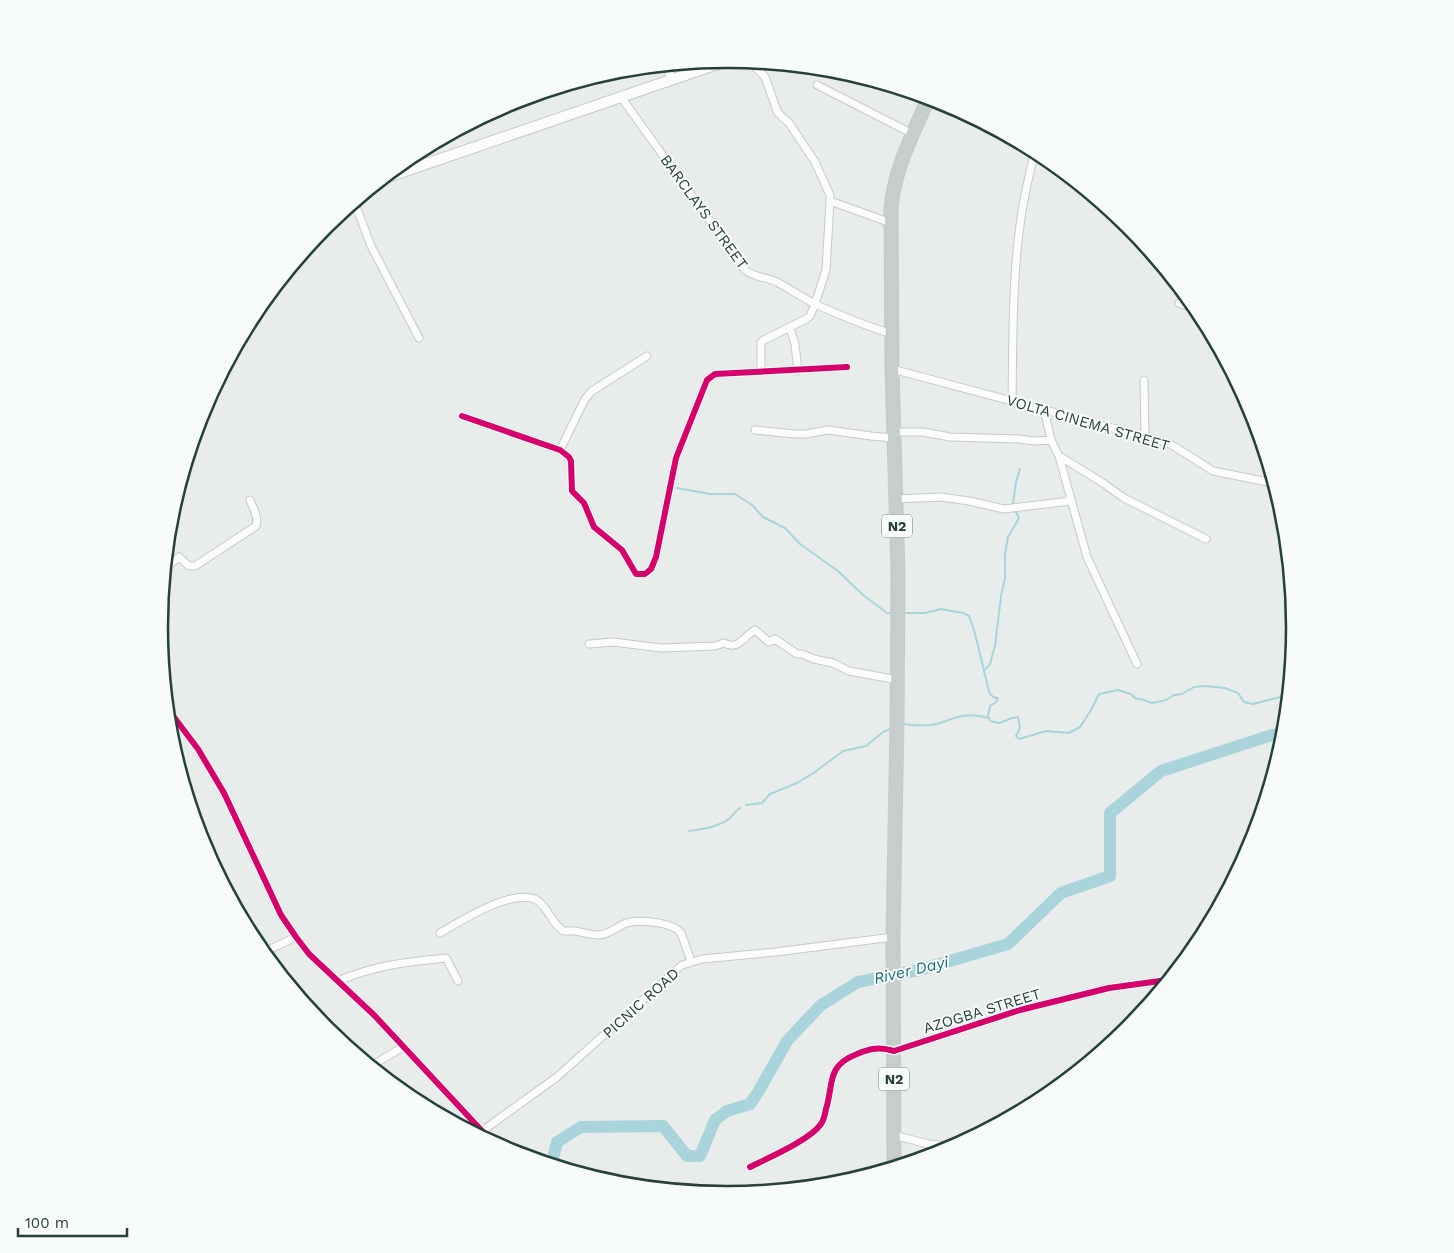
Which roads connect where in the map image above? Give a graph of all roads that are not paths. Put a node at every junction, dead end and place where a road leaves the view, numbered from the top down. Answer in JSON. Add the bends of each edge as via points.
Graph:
{"nodes":[{"id":1,"x":705,"y":69,"type":"edge"},
{"id":2,"x":757,"y":69,"type":"edge"},
{"id":3,"x":668,"y":71,"type":"edge"},
{"id":4,"x":673,"y":80,"type":"junction"},
{"id":5,"x":818,"y":85,"type":"dead end"},
{"id":6,"x":621,"y":97,"type":"junction"},
{"id":7,"x":926,"y":104,"type":"edge"},
{"id":8,"x":913,"y":134,"type":"junction"},
{"id":9,"x":1033,"y":159,"type":"edge"},
{"id":10,"x":419,"y":160,"type":"edge"},
{"id":11,"x":421,"y":165,"type":"junction"},
{"id":12,"x":403,"y":172,"type":"edge"},
{"id":13,"x":830,"y":201,"type":"junction"},
{"id":14,"x":356,"y":207,"type":"edge"},
{"id":15,"x":891,"y":223,"type":"junction"},
{"id":16,"x":1179,"y":302,"type":"dead end"},
{"id":17,"x":816,"y":304,"type":"junction"},
{"id":18,"x":1183,"y":304,"type":"edge"},
{"id":19,"x":790,"y":328,"type":"junction"},
{"id":20,"x":892,"y":334,"type":"junction"},
{"id":21,"x":419,"y":338,"type":"dead end"},
{"id":22,"x":647,"y":356,"type":"dead end"},
{"id":23,"x":847,"y":367,"type":"dead end"},
{"id":24,"x":892,"y":369,"type":"junction"},
{"id":25,"x":798,"y":371,"type":"junction"},
{"id":26,"x":761,"y":372,"type":"junction"},
{"id":27,"x":1144,"y":380,"type":"dead end"},
{"id":28,"x":1012,"y":401,"type":"junction"},
{"id":29,"x":1044,"y":410,"type":"junction"},
{"id":30,"x":462,"y":416,"type":"dead end"},
{"id":31,"x":755,"y":430,"type":"dead end"},
{"id":32,"x":894,"y":435,"type":"junction"},
{"id":33,"x":1145,"y":437,"type":"junction"},
{"id":34,"x":1051,"y":440,"type":"junction"},
{"id":35,"x":560,"y":450,"type":"junction"},
{"id":36,"x":1059,"y":456,"type":"junction"},
{"id":37,"x":1267,"y":482,"type":"edge"},
{"id":38,"x":896,"y":499,"type":"junction"},
{"id":39,"x":250,"y":500,"type":"dead end"},
{"id":40,"x":1071,"y":501,"type":"junction"},
{"id":41,"x":1206,"y":539,"type":"dead end"},
{"id":42,"x":172,"y":562,"type":"edge"},
{"id":43,"x":589,"y":644,"type":"dead end"},
{"id":44,"x":1136,"y":664,"type":"dead end"},
{"id":45,"x":898,"y":680,"type":"junction"},
{"id":46,"x":176,"y":721,"type":"edge"},
{"id":47,"x":440,"y":933,"type":"dead end"},
{"id":48,"x":893,"y":936,"type":"junction"},
{"id":49,"x":296,"y":937,"type":"junction"},
{"id":50,"x":271,"y":949,"type":"edge"},
{"id":51,"x":691,"y":961,"type":"junction"},
{"id":52,"x":338,"y":981,"type":"junction"},
{"id":53,"x":458,"y":981,"type":"dead end"},
{"id":54,"x":1158,"y":981,"type":"edge"},
{"id":55,"x":403,"y":1047,"type":"junction"},
{"id":56,"x":894,"y":1051,"type":"junction"},
{"id":57,"x":377,"y":1062,"type":"edge"},
{"id":58,"x":473,"y":1124,"type":"edge"},
{"id":59,"x":483,"y":1130,"type":"edge"},
{"id":60,"x":894,"y":1135,"type":"junction"},
{"id":61,"x":937,"y":1145,"type":"edge"},
{"id":62,"x":894,"y":1160,"type":"edge"},
{"id":63,"x":750,"y":1167,"type":"dead end"}],
"edges":[{"from":1,"to":4,"type":"main road"},
{"from":2,"to":13,"type":"street","via":[[765,77],[777,111],[816,162]]},
{"from":3,"to":4,"type":"street"},
{"from":4,"to":6,"type":"main road"},
{"from":5,"to":8,"type":"street"},
{"from":6,"to":11,"type":"main road"},
{"from":6,"to":17,"type":"street","name":"BARCLAYS STREET","via":[[745,270],[776,282]]},
{"from":7,"to":8,"type":"highway","number":"N2"},
{"from":8,"to":15,"type":"highway","number":"N2","via":[[894,181]]},
{"from":9,"to":28,"type":"street","via":[[1020,230],[1013,314]]},
{"from":10,"to":11,"type":"street"},
{"from":11,"to":12,"type":"main road"},
{"from":13,"to":15,"type":"street"},
{"from":13,"to":17,"type":"street","via":[[826,270]]},
{"from":14,"to":21,"type":"street","via":[[371,246]]},
{"from":15,"to":20,"type":"highway","number":"N2"},
{"from":16,"to":18,"type":"street"},
{"from":17,"to":19,"type":"street","via":[[810,316]]},
{"from":17,"to":20,"type":"street","name":"BARCLAYS STREET"},
{"from":19,"to":25,"type":"street"},
{"from":19,"to":26,"type":"street","via":[[762,340]]},
{"from":20,"to":24,"type":"highway","number":"N2"},
{"from":22,"to":35,"type":"street","via":[[592,391]]},
{"from":23,"to":25,"type":"street"},
{"from":24,"to":28,"type":"street","name":"VOLTA CINEMA STREET"},
{"from":24,"to":32,"type":"highway","number":"N2"},
{"from":25,"to":26,"type":"street"},
{"from":26,"to":35,"type":"street","via":[[715,374],[707,380],[679,450],[656,557],[645,574],[636,574],[622,550],[594,527],[584,503],[572,491],[572,461]]},
{"from":27,"to":33,"type":"street"},
{"from":28,"to":29,"type":"street","name":"VOLTA CINEMA STREET"},
{"from":29,"to":33,"type":"street","name":"VOLTA CINEMA STREET"},
{"from":29,"to":34,"type":"street"},
{"from":30,"to":35,"type":"street"},
{"from":31,"to":32,"type":"street","via":[[800,434],[828,430],[871,436]]},
{"from":32,"to":34,"type":"street","via":[[923,432],[950,437]]},
{"from":32,"to":38,"type":"highway","number":"N2"},
{"from":33,"to":37,"type":"street","name":"VOLTA CINEMA STREET","via":[[1172,445],[1214,471]]},
{"from":34,"to":36,"type":"street"},
{"from":36,"to":40,"type":"street"},
{"from":36,"to":41,"type":"street","via":[[1129,501]]},
{"from":38,"to":40,"type":"street","via":[[941,497],[1011,509]]},
{"from":38,"to":45,"type":"highway","number":"N2"},
{"from":39,"to":42,"type":"street","via":[[256,526],[195,566],[189,566],[179,557]]},
{"from":40,"to":44,"type":"street","via":[[1087,557]]},
{"from":43,"to":45,"type":"street","via":[[613,642],[655,648],[724,643],[733,646],[755,630],[769,642],[775,639],[797,654],[849,670]]},
{"from":45,"to":48,"type":"highway","number":"N2"},
{"from":46,"to":49,"type":"street","via":[[224,793],[281,915]]},
{"from":47,"to":51,"type":"street","via":[[505,901],[532,898],[546,908],[563,931],[598,935],[638,922],[672,926],[681,933]]},
{"from":48,"to":51,"type":"street","name":"PICNIC ROAD"},
{"from":48,"to":56,"type":"highway","number":"N2"},
{"from":49,"to":50,"type":"street"},
{"from":49,"to":52,"type":"street"},
{"from":51,"to":59,"type":"street","name":"PICNIC ROAD","via":[[682,965],[557,1077]]},
{"from":52,"to":53,"type":"street","via":[[398,963],[446,958]]},
{"from":52,"to":55,"type":"street"},
{"from":54,"to":56,"type":"street","name":"AZOGBA STREET","via":[[1109,988],[1020,1010]]},
{"from":55,"to":57,"type":"street"},
{"from":55,"to":58,"type":"street"},
{"from":56,"to":60,"type":"highway","number":"N2"},
{"from":56,"to":63,"type":"street","via":[[870,1049],[848,1057],[834,1071],[822,1123],[806,1137]]},
{"from":60,"to":61,"type":"street"},
{"from":60,"to":62,"type":"highway","number":"N2"}]}
